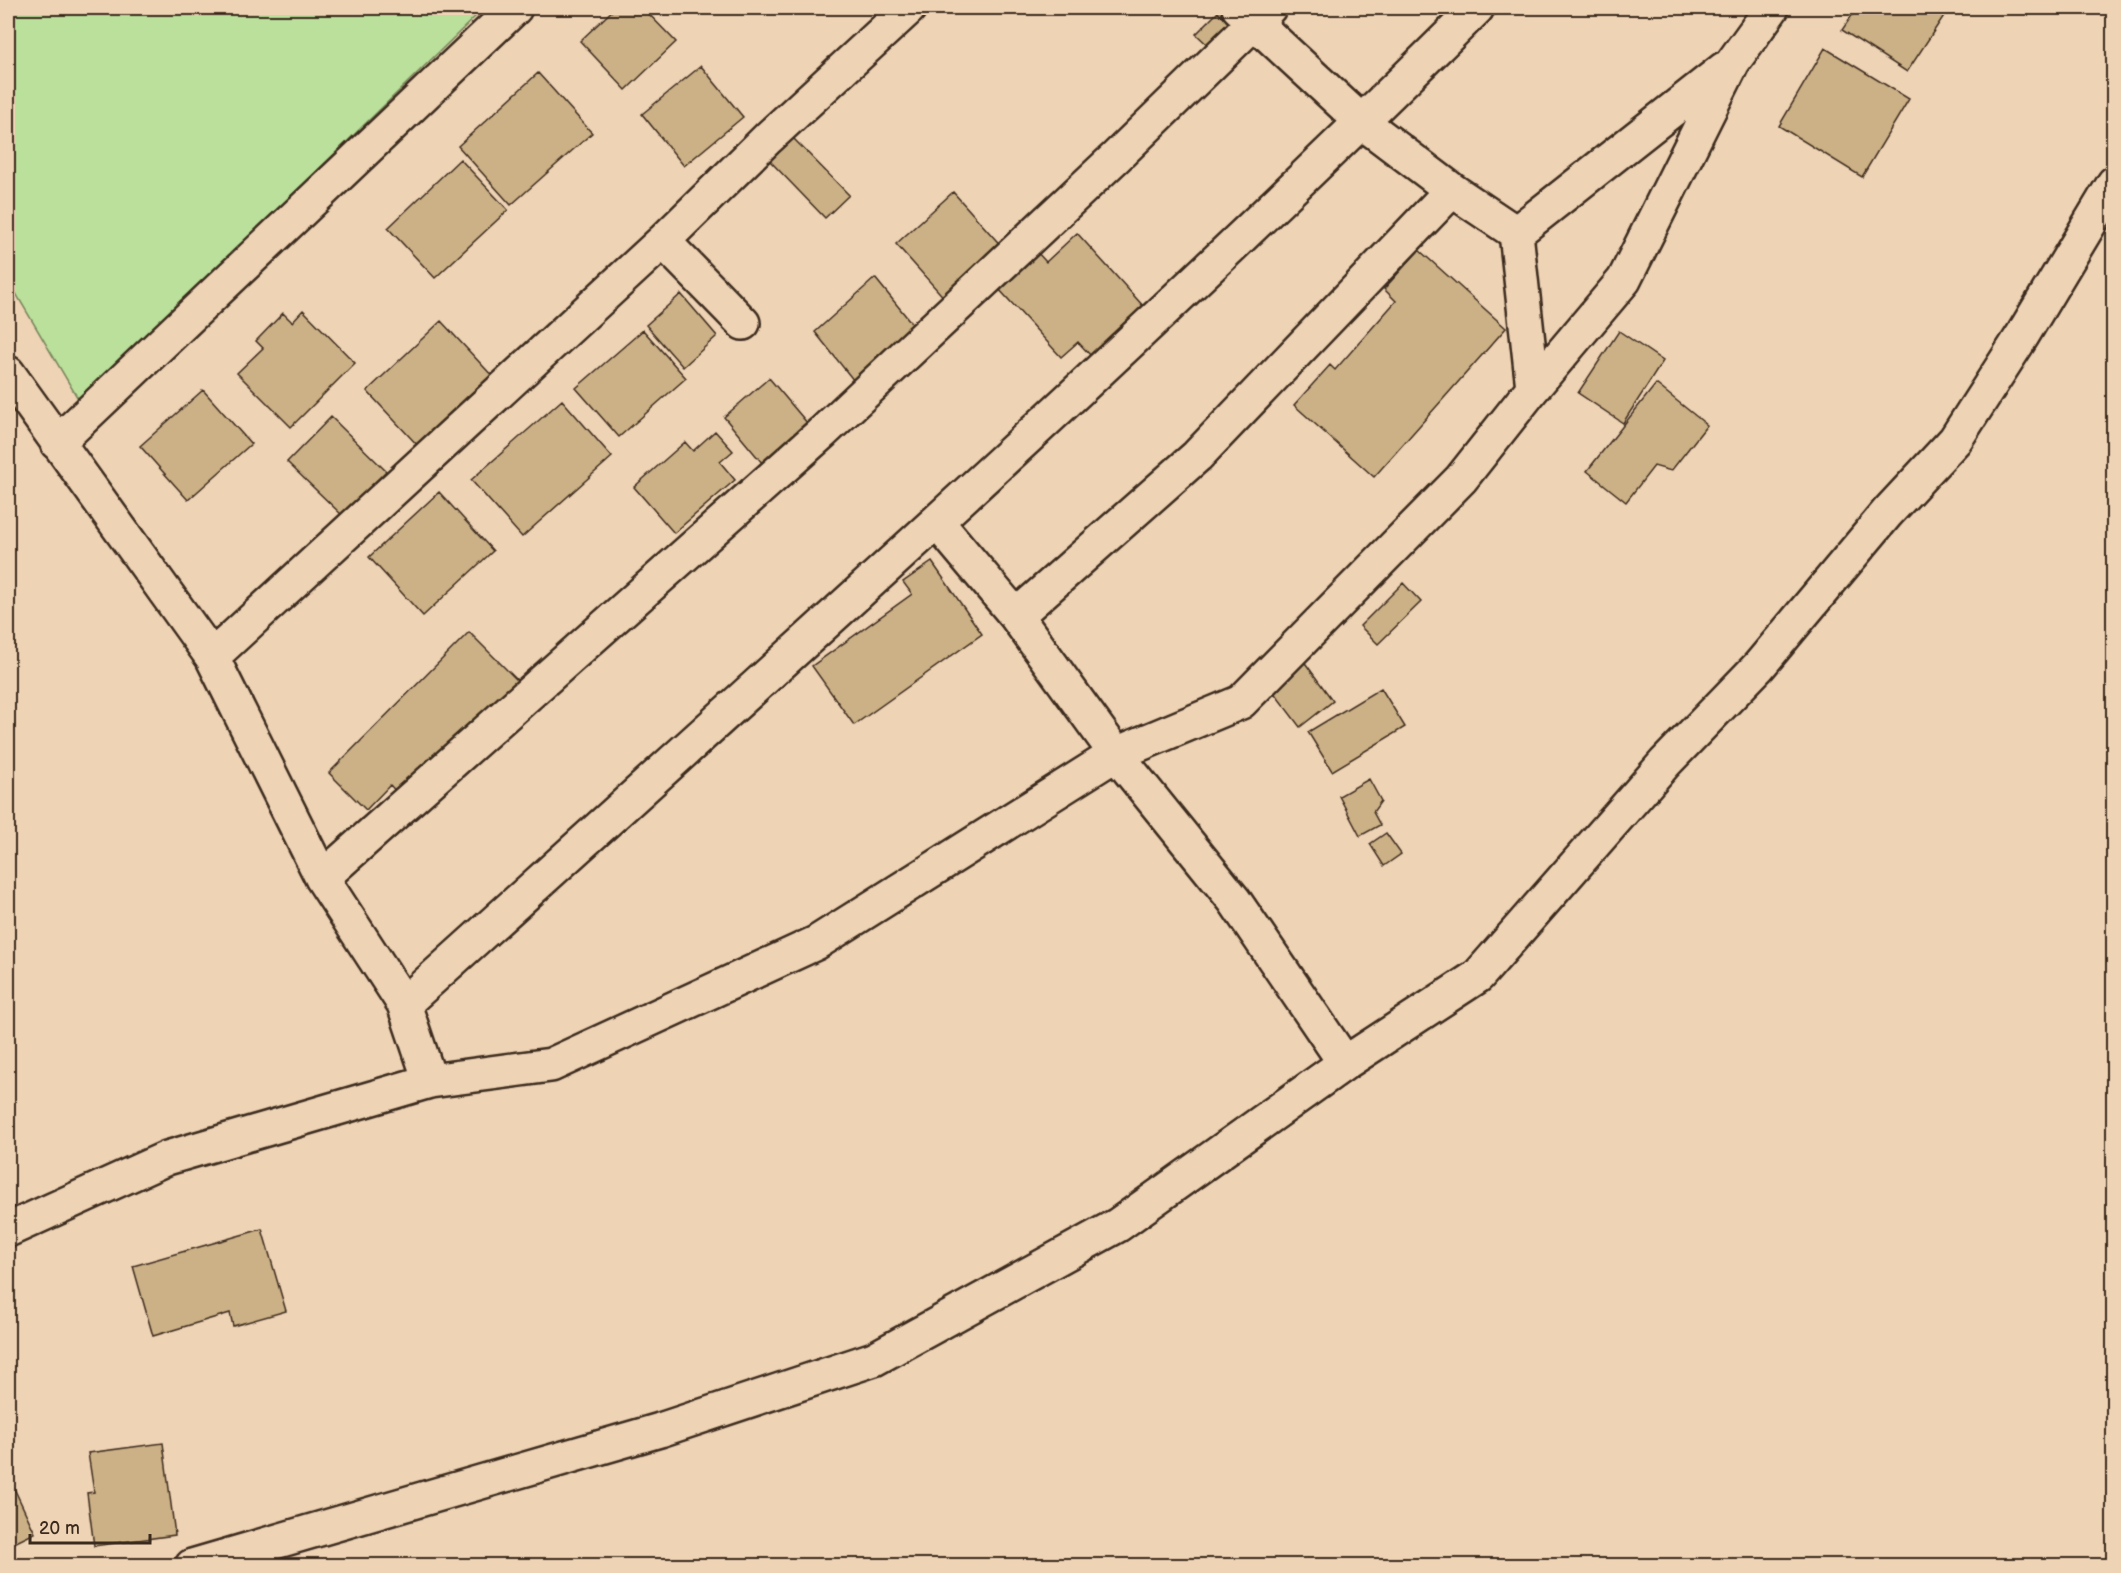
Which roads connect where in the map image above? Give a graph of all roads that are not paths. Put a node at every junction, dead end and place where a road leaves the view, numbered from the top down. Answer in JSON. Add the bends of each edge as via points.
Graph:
{"nodes":[{"id":1,"x":516,"y":8,"type":"edge"},
{"id":2,"x":909,"y":8,"type":"edge"},
{"id":3,"x":1477,"y":8,"type":"edge"},
{"id":4,"x":1772,"y":8,"type":"edge"},
{"id":5,"x":1254,"y":12,"type":"edge"},
{"id":6,"x":1733,"y":62,"type":"junction"},
{"id":7,"x":1362,"y":122,"type":"junction"},
{"id":8,"x":2114,"y":183,"type":"edge"},
{"id":9,"x":1452,"y":190,"type":"junction"},
{"id":10,"x":1516,"y":233,"type":"junction"},
{"id":11,"x":663,"y":241,"type":"junction"},
{"id":12,"x":743,"y":323,"type":"dead end"},
{"id":13,"x":8,"y":372,"type":"edge"},
{"id":14,"x":1533,"y":388,"type":"junction"},
{"id":15,"x":57,"y":443,"type":"junction"},
{"id":16,"x":937,"y":522,"type":"junction"},
{"id":17,"x":1016,"y":616,"type":"junction"},
{"id":18,"x":212,"y":657,"type":"junction"},
{"id":19,"x":1116,"y":753,"type":"junction"},
{"id":20,"x":322,"y":878,"type":"junction"},
{"id":21,"x":404,"y":1004,"type":"junction"},
{"id":22,"x":1345,"y":1063,"type":"junction"},
{"id":23,"x":429,"y":1081,"type":"junction"},
{"id":24,"x":8,"y":1230,"type":"edge"},
{"id":25,"x":192,"y":1566,"type":"edge"}],
"edges":[{"from":1,"to":15,"type":"street"},
{"from":2,"to":11,"type":"street"},
{"from":3,"to":7,"type":"street"},
{"from":4,"to":6,"type":"street"},
{"from":5,"to":7,"type":"street"},
{"from":5,"to":20,"type":"street","via":[[1116,157],[823,432]]},
{"from":6,"to":10,"type":"street"},
{"from":6,"to":14,"type":"street","via":[[1624,280]]},
{"from":7,"to":9,"type":"street"},
{"from":7,"to":16,"type":"street"},
{"from":8,"to":22,"type":"street","via":[[1955,440],[1887,513],[1760,666],[1665,763],[1478,976]]},
{"from":9,"to":10,"type":"street"},
{"from":9,"to":17,"type":"street","via":[[1197,456]]},
{"from":10,"to":14,"type":"street"},
{"from":11,"to":12,"type":"street"},
{"from":11,"to":18,"type":"street"},
{"from":13,"to":15,"type":"street"},
{"from":14,"to":19,"type":"street","via":[[1461,479],[1241,702]]},
{"from":15,"to":18,"type":"street"},
{"from":16,"to":17,"type":"street"},
{"from":16,"to":21,"type":"street"},
{"from":17,"to":19,"type":"street"},
{"from":18,"to":20,"type":"street"},
{"from":19,"to":22,"type":"street","via":[[1234,900]]},
{"from":19,"to":23,"type":"street","via":[[816,944],[550,1065]]},
{"from":20,"to":21,"type":"street"},
{"from":21,"to":23,"type":"street"},
{"from":22,"to":25,"type":"street","via":[[1118,1225],[874,1359],[660,1430]]},
{"from":23,"to":24,"type":"street","via":[[167,1158]]}]}
